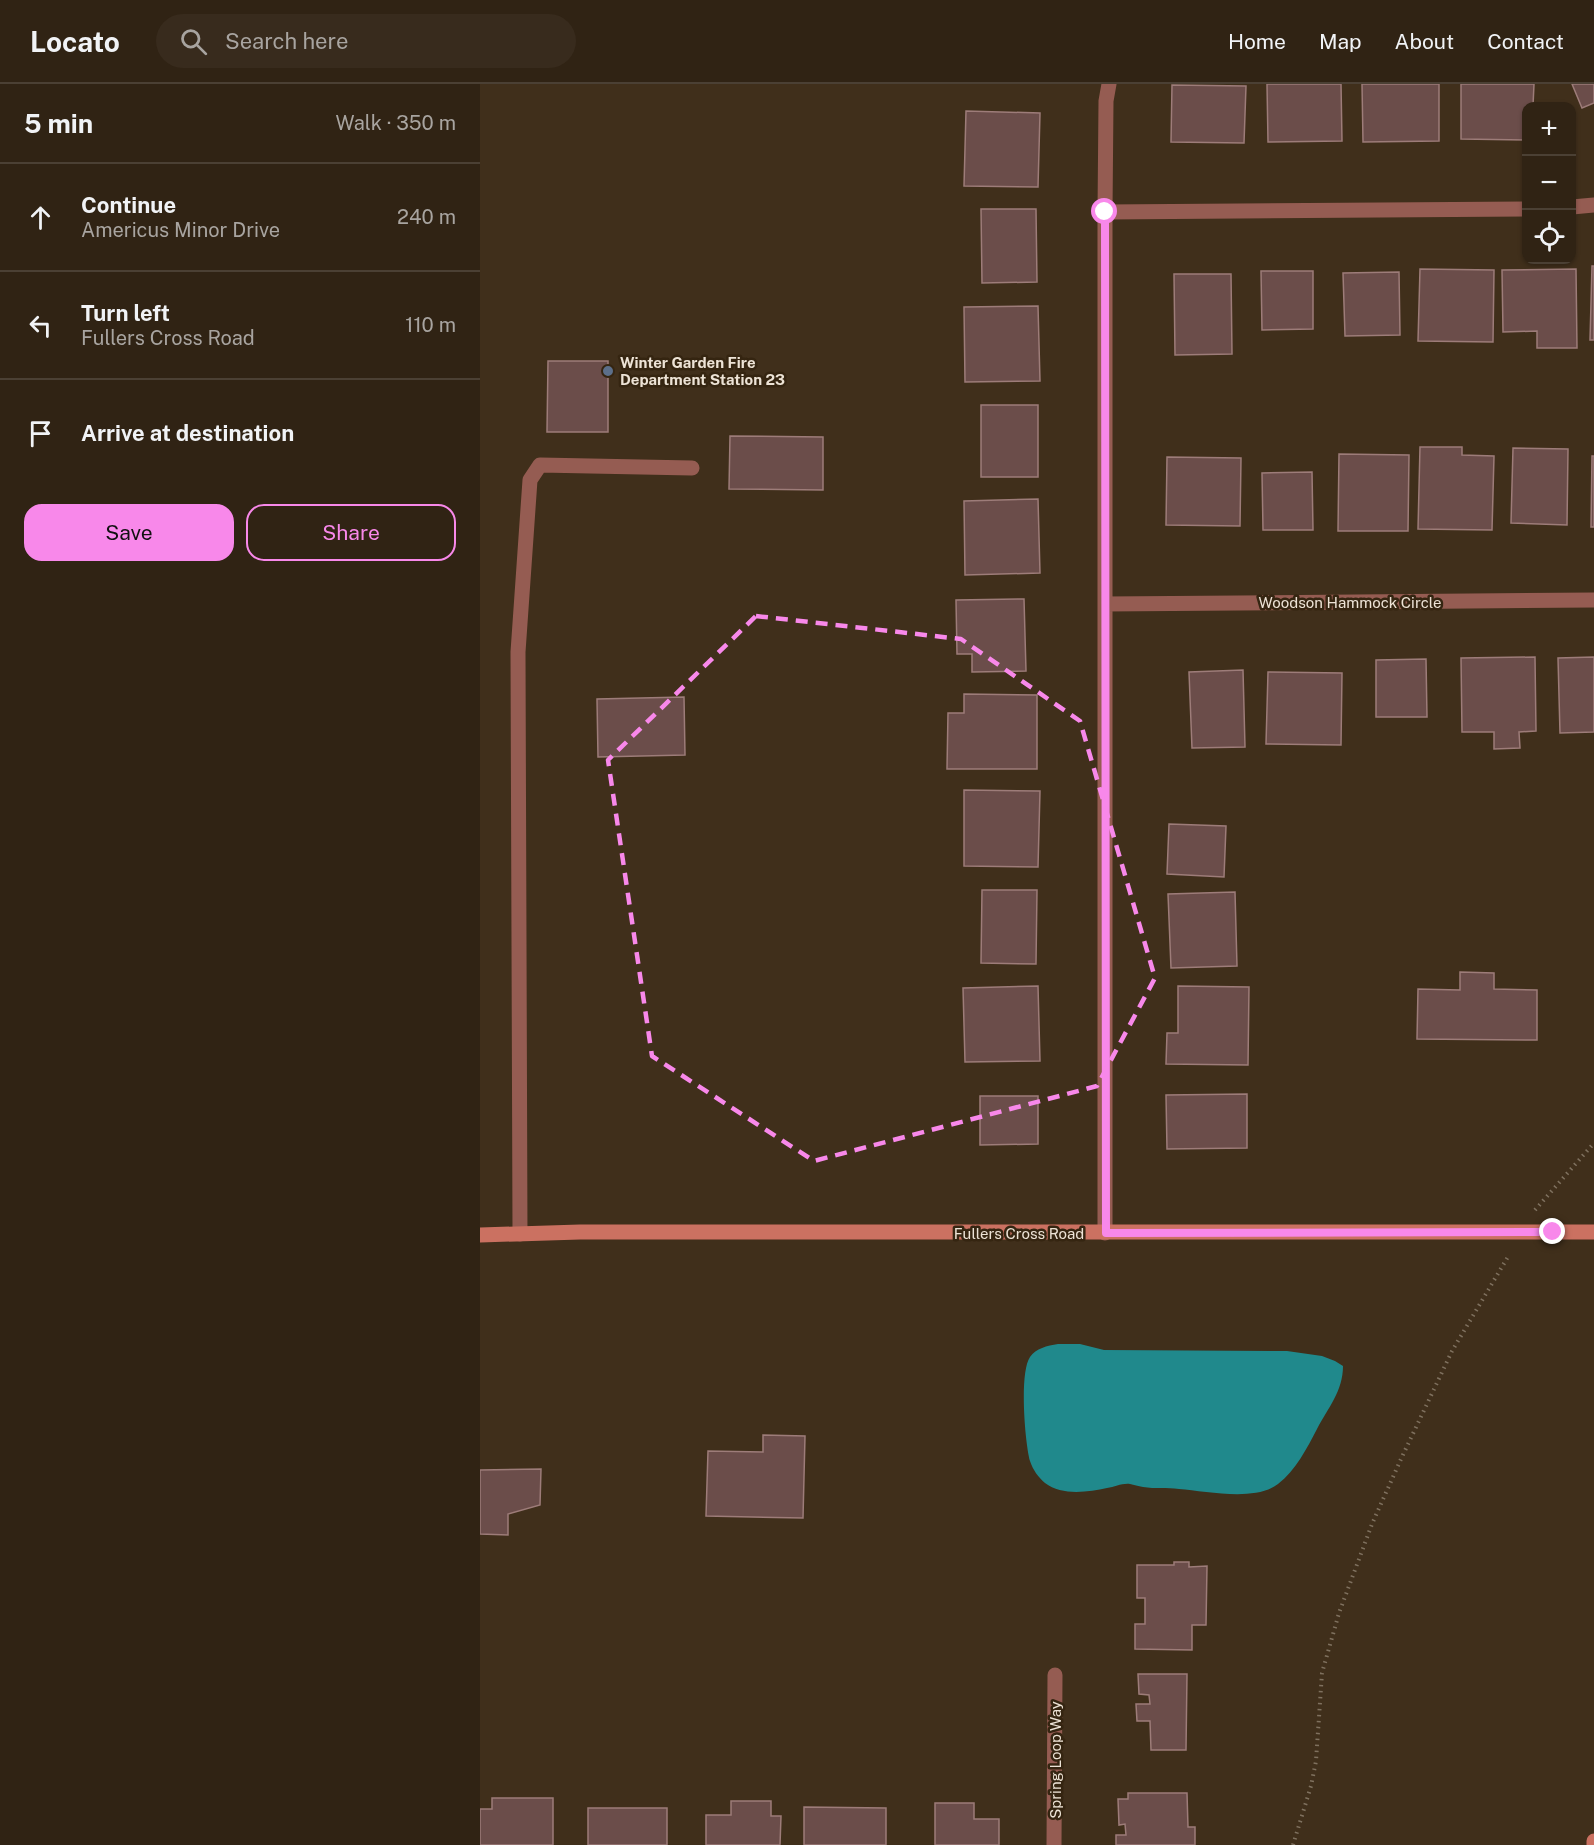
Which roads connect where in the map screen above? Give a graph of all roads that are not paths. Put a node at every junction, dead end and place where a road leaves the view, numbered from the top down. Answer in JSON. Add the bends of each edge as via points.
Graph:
{"nodes":[{"id":1,"x":1109,"y":84,"type":"edge"},
{"id":2,"x":1594,"y":205,"type":"edge"},
{"id":3,"x":1576,"y":207,"type":"edge"},
{"id":4,"x":1522,"y":209,"type":"edge"},
{"id":5,"x":1105,"y":212,"type":"junction"},
{"id":6,"x":692,"y":468,"type":"dead end"},
{"id":7,"x":1594,"y":600,"type":"edge"},
{"id":8,"x":1106,"y":604,"type":"junction"},
{"id":9,"x":1594,"y":1232,"type":"edge"},
{"id":10,"x":1106,"y":1233,"type":"junction"},
{"id":11,"x":480,"y":1234,"type":"edge"},
{"id":12,"x":520,"y":1234,"type":"junction"},
{"id":13,"x":1055,"y":1675,"type":"dead end"},
{"id":14,"x":1054,"y":1845,"type":"edge"}],
"edges":[{"from":1,"to":5,"type":"street"},
{"from":2,"to":3,"type":"street"},
{"from":4,"to":5,"type":"street"},
{"from":5,"to":8,"type":"street"},
{"from":6,"to":12,"type":"street","via":[[540,465],[530,480],[518,652]]},
{"from":7,"to":8,"type":"street","name":"Woodson Hammock Circle"},
{"from":8,"to":10,"type":"street"},
{"from":9,"to":10,"type":"street","name":"Fullers Cross Road"},
{"from":10,"to":12,"type":"street","name":"Fullers Cross Road"},
{"from":11,"to":12,"type":"street","name":"Fullers Cross Road"},
{"from":13,"to":14,"type":"street","name":"Spring Loop Way"}]}
